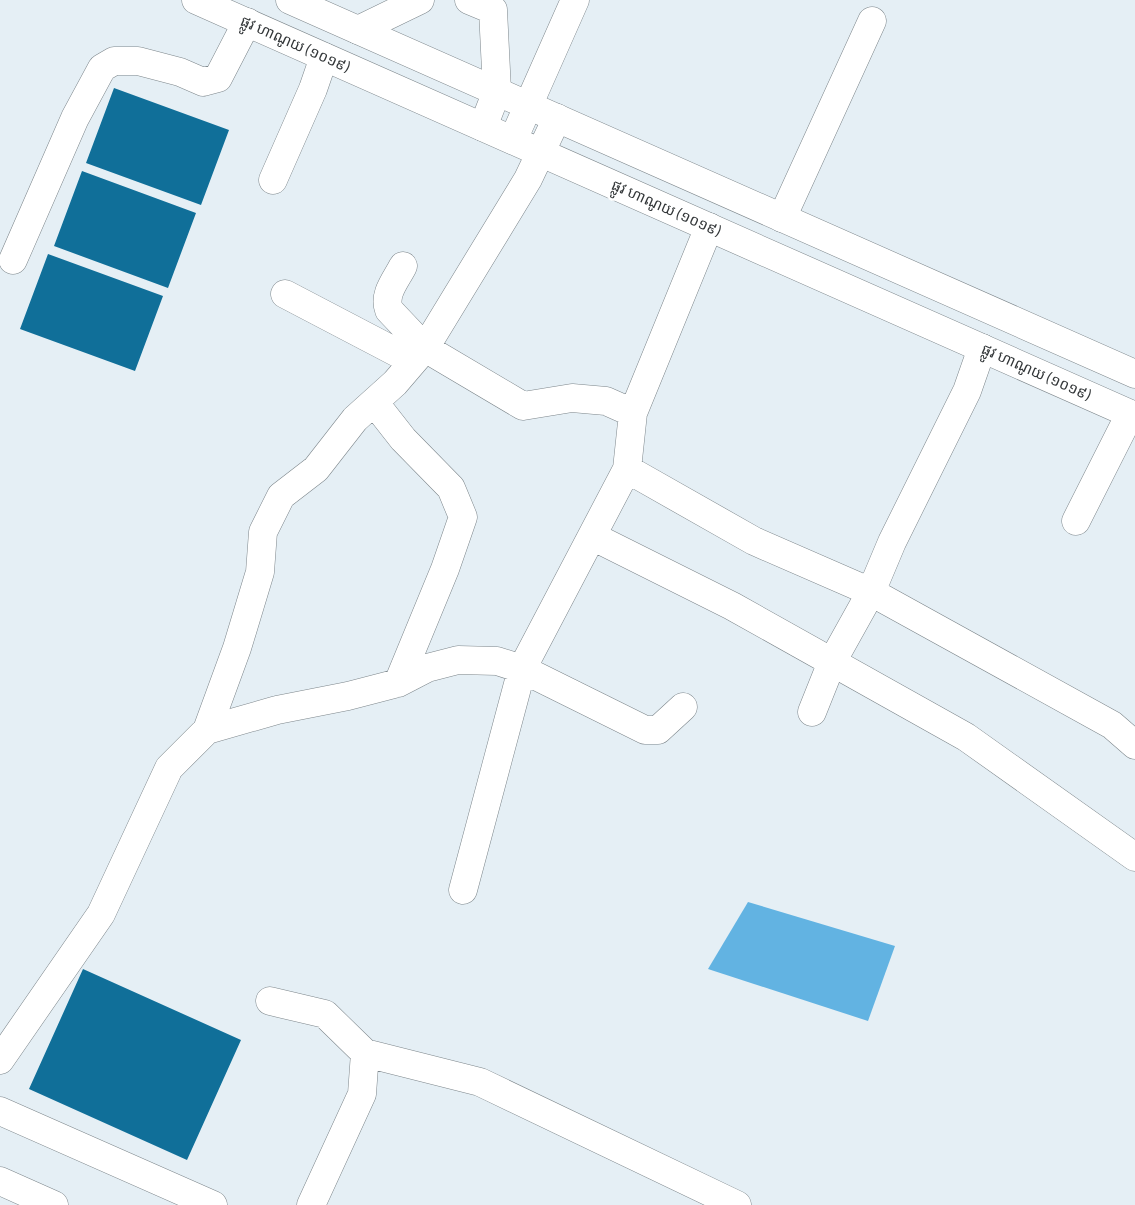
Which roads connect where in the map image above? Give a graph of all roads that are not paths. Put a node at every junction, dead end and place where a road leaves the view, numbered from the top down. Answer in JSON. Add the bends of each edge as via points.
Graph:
{"nodes":[{"id":1,"x":196,"y":0,"type":"edge"},
{"id":2,"x":290,"y":0,"type":"edge"},
{"id":3,"x":420,"y":0,"type":"edge"},
{"id":4,"x":469,"y":0,"type":"edge"},
{"id":5,"x":575,"y":0,"type":"edge"},
{"id":6,"x":872,"y":21,"type":"dead end"},
{"id":7,"x":247,"y":22,"type":"junction"},
{"id":8,"x":358,"y":30,"type":"junction"},
{"id":9,"x":324,"y":57,"type":"junction"},
{"id":10,"x":497,"y":91,"type":"junction"},
{"id":11,"x":528,"y":105,"type":"junction"},
{"id":12,"x":557,"y":118,"type":"junction"},
{"id":13,"x":483,"y":127,"type":"junction"},
{"id":14,"x":513,"y":140,"type":"junction"},
{"id":15,"x":542,"y":153,"type":"junction"},
{"id":16,"x":272,"y":180,"type":"dead end"},
{"id":17,"x":782,"y":218,"type":"junction"},
{"id":18,"x":709,"y":227,"type":"junction"},
{"id":19,"x":13,"y":260,"type":"dead end"},
{"id":20,"x":403,"y":266,"type":"dead end"},
{"id":21,"x":285,"y":294,"type":"dead end"},
{"id":22,"x":982,"y":348,"type":"junction"},
{"id":23,"x":419,"y":354,"type":"junction"},
{"id":24,"x":1135,"y":374,"type":"edge"},
{"id":25,"x":374,"y":402,"type":"junction"},
{"id":26,"x":633,"y":414,"type":"junction"},
{"id":27,"x":1132,"y":415,"type":"edge"},
{"id":28,"x":628,"y":469,"type":"junction"},
{"id":29,"x":1076,"y":521,"type":"dead end"},
{"id":30,"x":592,"y":536,"type":"junction"},
{"id":31,"x":871,"y":592,"type":"junction"},
{"id":32,"x":832,"y":662,"type":"junction"},
{"id":33,"x":522,"y":669,"type":"junction"},
{"id":34,"x":398,"y":683,"type":"junction"},
{"id":35,"x":684,"y":707,"type":"dead end"},
{"id":36,"x":812,"y":712,"type":"dead end"},
{"id":37,"x":207,"y":730,"type":"junction"},
{"id":38,"x":1135,"y":745,"type":"edge"},
{"id":39,"x":1135,"y":857,"type":"edge"},
{"id":40,"x":463,"y":890,"type":"dead end"},
{"id":41,"x":270,"y":1001,"type":"dead end"},
{"id":42,"x":365,"y":1053,"type":"junction"},
{"id":43,"x":0,"y":1060,"type":"edge"},
{"id":44,"x":0,"y":1111,"type":"edge"},
{"id":45,"x":0,"y":1181,"type":"edge"},
{"id":46,"x":54,"y":1205,"type":"edge"},
{"id":47,"x":213,"y":1205,"type":"edge"},
{"id":48,"x":311,"y":1205,"type":"edge"},
{"id":49,"x":737,"y":1205,"type":"edge"}],
"edges":[{"from":1,"to":7,"type":"street","name":"ផ្លូវ ហាណូយ (១០១៩)"},
{"from":2,"to":8,"type":"street"},
{"from":3,"to":8,"type":"street"},
{"from":4,"to":10,"type":"street","via":[[492,10]]},
{"from":5,"to":11,"type":"street"},
{"from":6,"to":17,"type":"street"},
{"from":7,"to":9,"type":"street","name":"ផ្លូវ ហាណូយ (១០១៩)"},
{"from":7,"to":19,"type":"street","via":[[218,78],[203,82],[138,61],[114,60],[102,68],[75,118]]},
{"from":8,"to":10,"type":"street"},
{"from":9,"to":13,"type":"street","name":"ផ្លូវ ហាណូយ (១០១៩)"},
{"from":9,"to":16,"type":"street"},
{"from":10,"to":11,"type":"street"},
{"from":10,"to":13,"type":"street"},
{"from":11,"to":12,"type":"street"},
{"from":11,"to":14,"type":"street"},
{"from":12,"to":15,"type":"street"},
{"from":12,"to":17,"type":"street"},
{"from":13,"to":14,"type":"street","name":"ផ្លូវ ហាណូយ (១០១៩)"},
{"from":14,"to":15,"type":"street","name":"ផ្លូវ ហាណូយ (១០១៩)"},
{"from":15,"to":18,"type":"street","name":"ផ្លូវ ហាណូយ (១០១៩)"},
{"from":15,"to":23,"type":"street","via":[[474,269]]},
{"from":17,"to":24,"type":"street"},
{"from":18,"to":22,"type":"street","name":"ផ្លូវ ហាណូយ (១០១៩)"},
{"from":18,"to":26,"type":"street"},
{"from":20,"to":23,"type":"street","via":[[387,296],[387,304]]},
{"from":21,"to":23,"type":"street"},
{"from":22,"to":27,"type":"street","name":"ផ្លូវ ហាណូយ (១០១៩)"},
{"from":22,"to":31,"type":"street","via":[[967,391],[892,542]]},
{"from":23,"to":25,"type":"street"},
{"from":23,"to":26,"type":"street","via":[[523,406],[572,398],[606,401]]},
{"from":25,"to":34,"type":"street","via":[[403,439],[451,488],[463,517]]},
{"from":25,"to":37,"type":"street","via":[[316,468],[281,496],[263,532],[260,572]]},
{"from":26,"to":28,"type":"street"},
{"from":27,"to":29,"type":"street"},
{"from":28,"to":30,"type":"street"},
{"from":28,"to":31,"type":"street","via":[[754,541]]},
{"from":30,"to":32,"type":"street","via":[[732,606]]},
{"from":30,"to":33,"type":"street"},
{"from":31,"to":32,"type":"street"},
{"from":31,"to":38,"type":"street","via":[[1112,725]]},
{"from":32,"to":36,"type":"street"},
{"from":32,"to":39,"type":"street","via":[[966,737]]},
{"from":33,"to":34,"type":"street","via":[[497,661],[458,660],[427,668]]},
{"from":33,"to":35,"type":"street","via":[[646,730],[658,730]]},
{"from":33,"to":40,"type":"street"},
{"from":34,"to":37,"type":"street","via":[[277,710]]},
{"from":37,"to":43,"type":"street","via":[[169,768],[101,914]]},
{"from":41,"to":42,"type":"street","via":[[325,1014]]},
{"from":42,"to":48,"type":"street","via":[[362,1094]]},
{"from":42,"to":49,"type":"street","via":[[480,1082]]},
{"from":44,"to":47,"type":"street"},
{"from":45,"to":46,"type":"street"}]}
